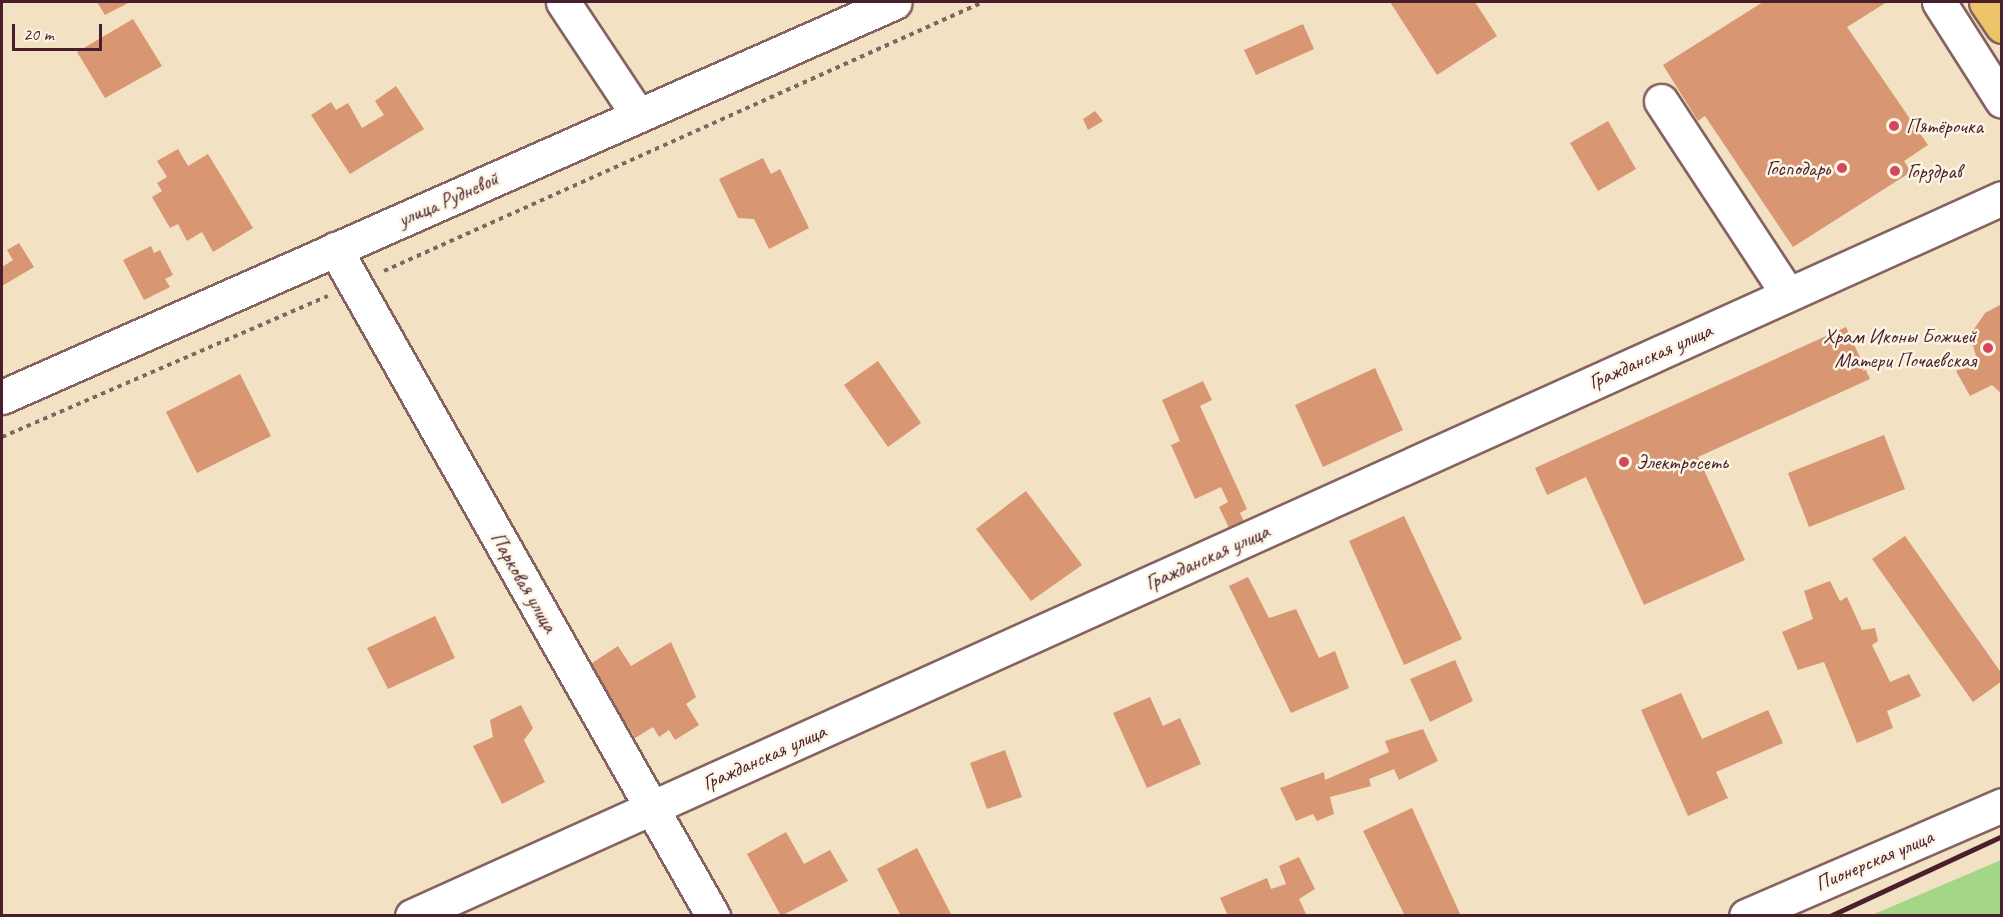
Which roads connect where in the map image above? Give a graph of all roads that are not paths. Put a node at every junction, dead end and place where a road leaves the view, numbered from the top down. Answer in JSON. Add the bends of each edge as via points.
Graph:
{"nodes":[{"id":1,"x":563,"y":2,"type":"edge"},
{"id":2,"x":895,"y":2,"type":"edge"},
{"id":3,"x":1939,"y":2,"type":"edge"},
{"id":4,"x":1986,"y":2,"type":"edge"},
{"id":5,"x":2001,"y":26,"type":"edge"},
{"id":6,"x":1661,"y":101,"type":"dead end"},
{"id":7,"x":2001,"y":101,"type":"edge"},
{"id":8,"x":638,"y":115,"type":"junction"},
{"id":9,"x":2001,"y":198,"type":"edge"},
{"id":10,"x":335,"y":249,"type":"junction"},
{"id":11,"x":1788,"y":294,"type":"junction"},
{"id":12,"x":2,"y":397,"type":"edge"},
{"id":13,"x":2001,"y":805,"type":"edge"},
{"id":14,"x":652,"y":807,"type":"junction"},
{"id":15,"x":412,"y":915,"type":"edge"},
{"id":16,"x":713,"y":915,"type":"edge"},
{"id":17,"x":1746,"y":915,"type":"edge"}],
"edges":[{"from":1,"to":8,"type":"street"},
{"from":2,"to":8,"type":"street","name":"улица Рудневой"},
{"from":3,"to":7,"type":"street"},
{"from":4,"to":5,"type":"main road"},
{"from":6,"to":11,"type":"street"},
{"from":8,"to":10,"type":"street","name":"улица Рудневой"},
{"from":9,"to":11,"type":"street","name":"Гражданская улица"},
{"from":10,"to":12,"type":"street","name":"улица Рудневой"},
{"from":10,"to":14,"type":"street","name":"Парковая улица"},
{"from":11,"to":14,"type":"street","name":"Гражданская улица"},
{"from":13,"to":17,"type":"street","name":"Пионерская улица"},
{"from":14,"to":15,"type":"street","name":"Гражданская улица"},
{"from":14,"to":16,"type":"street","name":"Парковая улица"}]}
